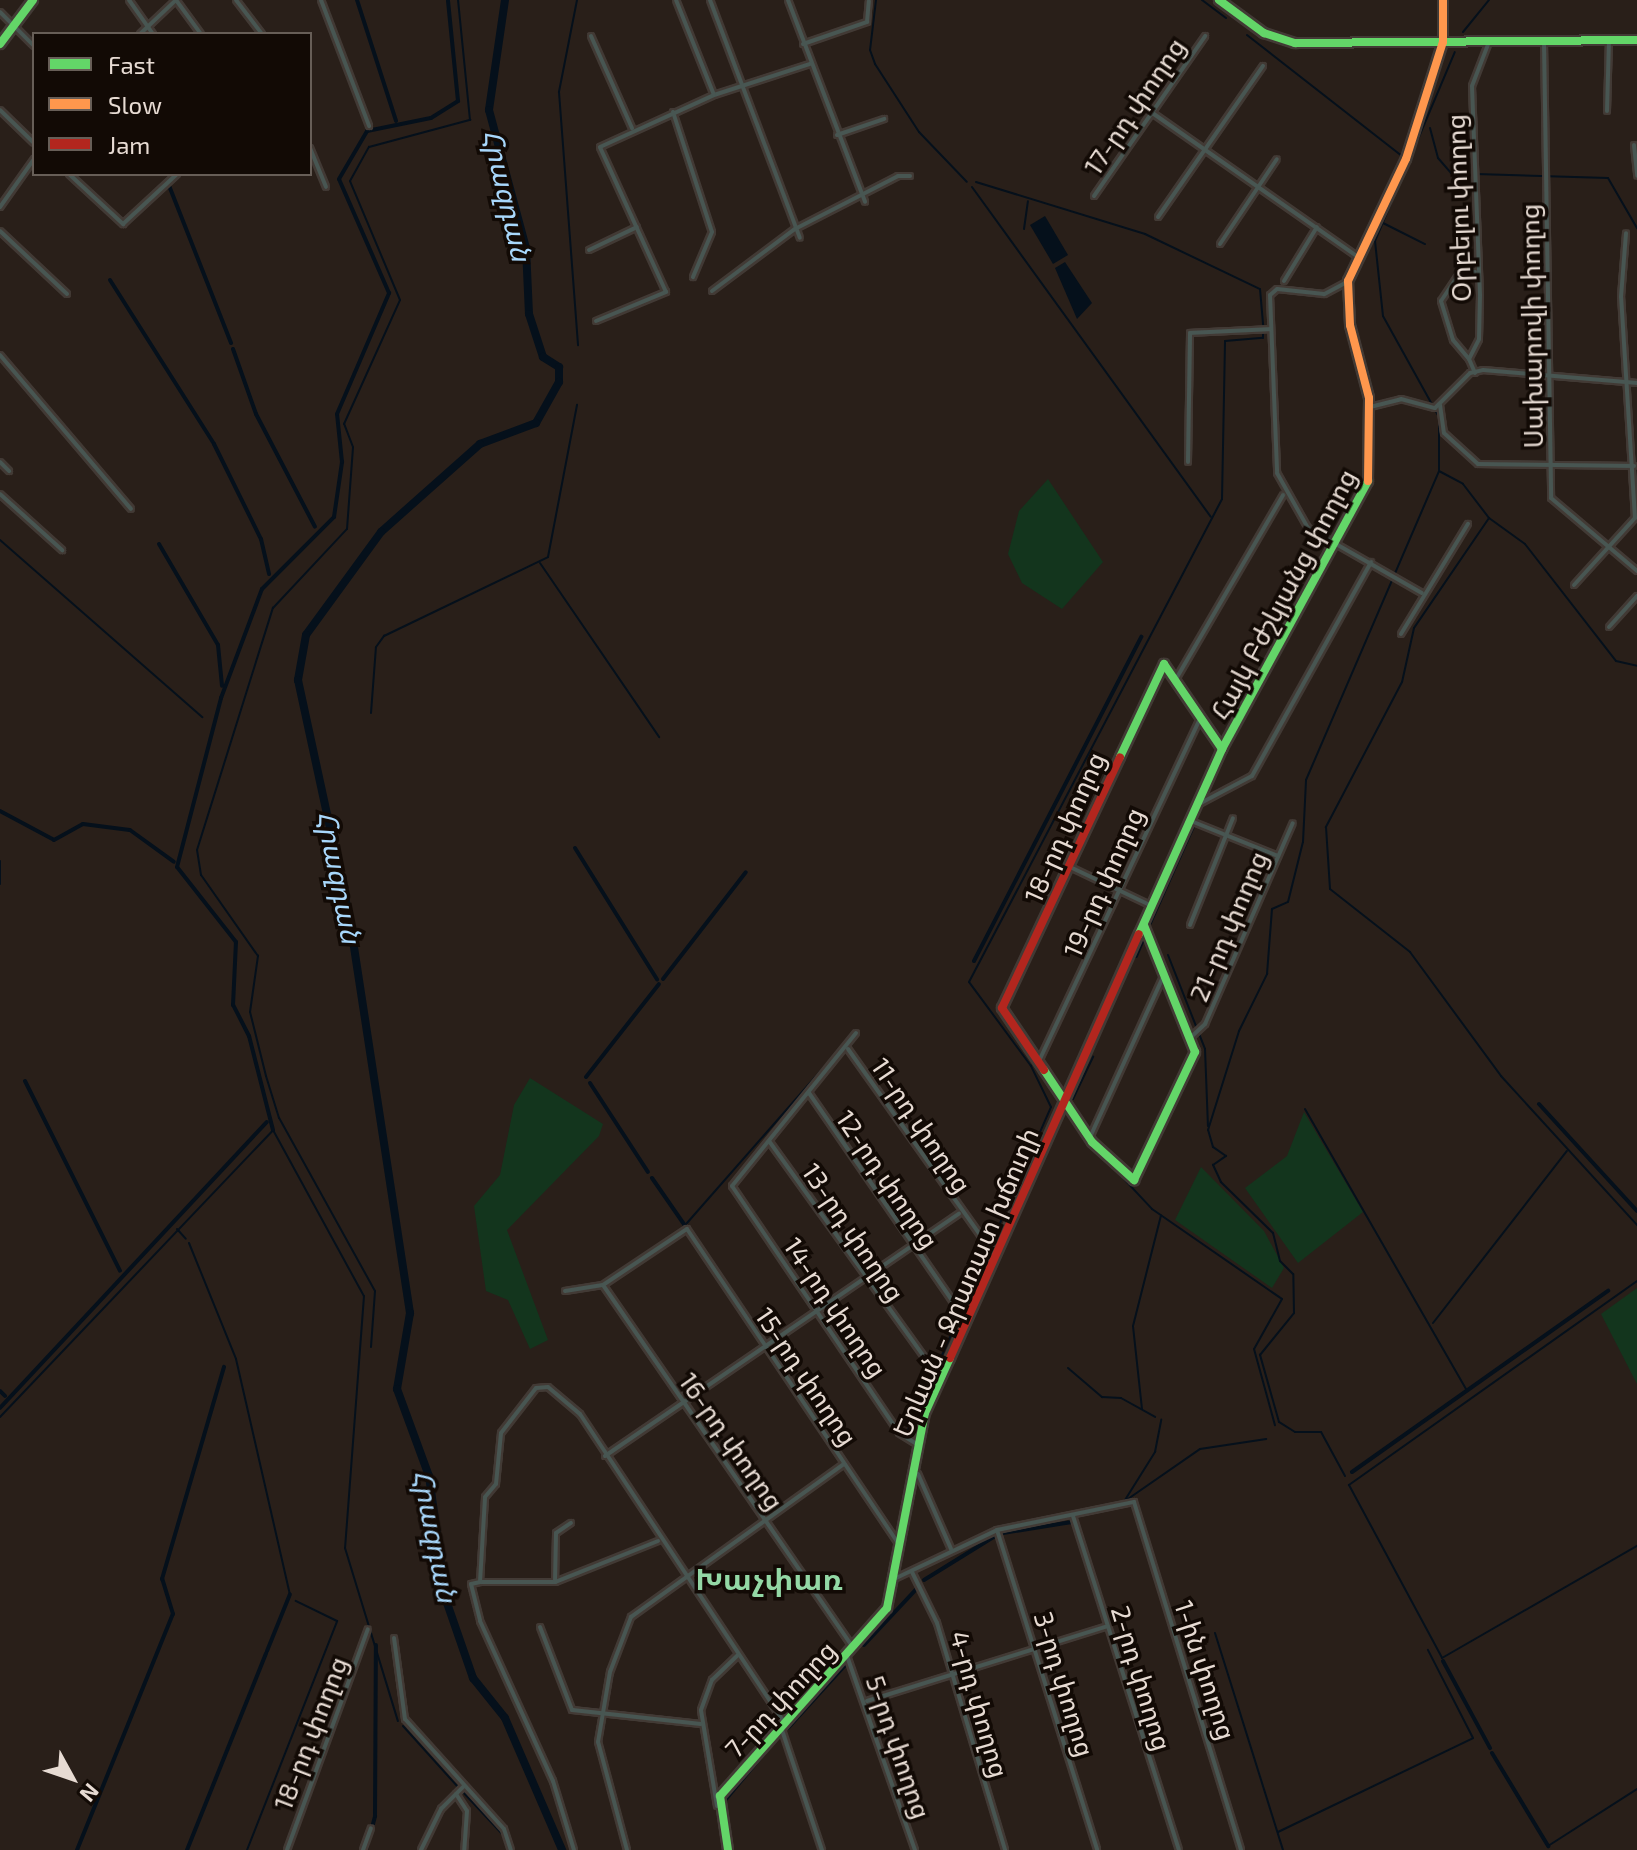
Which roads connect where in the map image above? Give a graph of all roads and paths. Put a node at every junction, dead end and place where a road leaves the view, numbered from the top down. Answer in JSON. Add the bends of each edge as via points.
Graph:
{"nodes":[{"id":1,"x":33,"y":0,"type":"edge"},
{"id":2,"x":129,"y":0,"type":"edge"},
{"id":3,"x":176,"y":0,"type":"edge"},
{"id":4,"x":236,"y":0,"type":"edge"},
{"id":5,"x":321,"y":0,"type":"edge"},
{"id":6,"x":676,"y":0,"type":"edge"},
{"id":7,"x":710,"y":0,"type":"edge"},
{"id":8,"x":788,"y":0,"type":"edge"},
{"id":9,"x":1219,"y":0,"type":"edge"},
{"id":10,"x":1443,"y":0,"type":"edge"},
{"id":11,"x":869,"y":1,"type":"edge"},
{"id":12,"x":0,"y":12,"type":"edge"},
{"id":13,"x":13,"y":26,"type":"junction"},
{"id":14,"x":147,"y":27,"type":"junction"},
{"id":15,"x":142,"y":32,"type":"edge"},
{"id":16,"x":151,"y":32,"type":"edge"},
{"id":17,"x":200,"y":32,"type":"edge"},
{"id":18,"x":260,"y":32,"type":"edge"},
{"id":19,"x":591,"y":36,"type":"dead end"},
{"id":20,"x":1205,"y":36,"type":"dead end"},
{"id":21,"x":1609,"y":40,"type":"junction"},
{"id":22,"x":1637,"y":40,"type":"edge"},
{"id":23,"x":1544,"y":41,"type":"junction"},
{"id":24,"x":1443,"y":42,"type":"junction"},
{"id":25,"x":1489,"y":42,"type":"junction"},
{"id":26,"x":0,"y":44,"type":"edge"},
{"id":27,"x":32,"y":44,"type":"edge"},
{"id":28,"x":803,"y":44,"type":"junction"},
{"id":29,"x":810,"y":64,"type":"junction"},
{"id":30,"x":1263,"y":66,"type":"dead end"},
{"id":31,"x":742,"y":88,"type":"junction"},
{"id":32,"x":714,"y":95,"type":"junction"},
{"id":33,"x":0,"y":110,"type":"edge"},
{"id":34,"x":1607,"y":111,"type":"dead end"},
{"id":35,"x":673,"y":112,"type":"junction"},
{"id":36,"x":1151,"y":112,"type":"junction"},
{"id":37,"x":884,"y":119,"type":"dead end"},
{"id":38,"x":369,"y":126,"type":"dead end"},
{"id":39,"x":632,"y":128,"type":"junction"},
{"id":40,"x":837,"y":135,"type":"junction"},
{"id":41,"x":32,"y":141,"type":"edge"},
{"id":42,"x":1634,"y":145,"type":"dead end"},
{"id":43,"x":1205,"y":150,"type":"junction"},
{"id":44,"x":312,"y":153,"type":"edge"},
{"id":45,"x":1277,"y":159,"type":"dead end"},
{"id":46,"x":32,"y":162,"type":"edge"},
{"id":47,"x":71,"y":176,"type":"edge"},
{"id":48,"x":164,"y":176,"type":"edge"},
{"id":49,"x":174,"y":176,"type":"edge"},
{"id":50,"x":910,"y":176,"type":"dead end"},
{"id":51,"x":1637,"y":176,"type":"edge"},
{"id":52,"x":165,"y":181,"type":"junction"},
{"id":53,"x":1259,"y":186,"type":"junction"},
{"id":54,"x":326,"y":187,"type":"dead end"},
{"id":55,"x":862,"y":194,"type":"junction"},
{"id":56,"x":1094,"y":196,"type":"dead end"},
{"id":57,"x":865,"y":202,"type":"dead end"},
{"id":58,"x":0,"y":207,"type":"edge"},
{"id":59,"x":1158,"y":217,"type":"dead end"},
{"id":60,"x":638,"y":227,"type":"junction"},
{"id":61,"x":1317,"y":227,"type":"junction"},
{"id":62,"x":795,"y":229,"type":"junction"},
{"id":63,"x":0,"y":231,"type":"edge"},
{"id":64,"x":1626,"y":233,"type":"dead end"},
{"id":65,"x":800,"y":238,"type":"dead end"},
{"id":66,"x":1220,"y":244,"type":"dead end"},
{"id":67,"x":589,"y":250,"type":"dead end"},
{"id":68,"x":1358,"y":257,"type":"junction"},
{"id":69,"x":1475,"y":272,"type":"junction"},
{"id":70,"x":693,"y":277,"type":"dead end"},
{"id":71,"x":1284,"y":281,"type":"dead end"},
{"id":72,"x":1348,"y":281,"type":"junction"},
{"id":73,"x":712,"y":291,"type":"dead end"},
{"id":74,"x":67,"y":294,"type":"dead end"},
{"id":75,"x":596,"y":321,"type":"dead end"},
{"id":76,"x":1271,"y":329,"type":"junction"},
{"id":77,"x":0,"y":355,"type":"edge"},
{"id":78,"x":1469,"y":359,"type":"junction"},
{"id":79,"x":1475,"y":373,"type":"junction"},
{"id":80,"x":1553,"y":380,"type":"junction"},
{"id":81,"x":1627,"y":383,"type":"junction"},
{"id":82,"x":1637,"y":383,"type":"edge"},
{"id":83,"x":1440,"y":405,"type":"junction"},
{"id":84,"x":1370,"y":407,"type":"junction"},
{"id":85,"x":1636,"y":439,"type":"edge"},
{"id":86,"x":0,"y":462,"type":"edge"},
{"id":87,"x":1188,"y":462,"type":"dead end"},
{"id":88,"x":1550,"y":464,"type":"junction"},
{"id":89,"x":1634,"y":466,"type":"junction"},
{"id":90,"x":9,"y":471,"type":"dead end"},
{"id":91,"x":0,"y":494,"type":"edge"},
{"id":92,"x":1283,"y":495,"type":"junction"},
{"id":93,"x":131,"y":509,"type":"dead end"},
{"id":94,"x":1468,"y":524,"type":"dead end"},
{"id":95,"x":1338,"y":544,"type":"junction"},
{"id":96,"x":1611,"y":546,"type":"junction"},
{"id":97,"x":62,"y":550,"type":"dead end"},
{"id":98,"x":1371,"y":562,"type":"junction"},
{"id":99,"x":1637,"y":571,"type":"edge"},
{"id":100,"x":1574,"y":585,"type":"dead end"},
{"id":101,"x":1422,"y":593,"type":"junction"},
{"id":102,"x":1637,"y":596,"type":"edge"},
{"id":103,"x":1609,"y":627,"type":"dead end"},
{"id":104,"x":1401,"y":634,"type":"dead end"},
{"id":105,"x":1174,"y":680,"type":"junction"},
{"id":106,"x":1200,"y":719,"type":"junction"},
{"id":107,"x":1222,"y":749,"type":"junction"},
{"id":108,"x":1197,"y":805,"type":"junction"},
{"id":109,"x":1233,"y":818,"type":"dead end"},
{"id":110,"x":1190,"y":820,"type":"junction"},
{"id":111,"x":1293,"y":823,"type":"dead end"},
{"id":112,"x":1226,"y":834,"type":"junction"},
{"id":113,"x":1278,"y":856,"type":"junction"},
{"id":114,"x":1068,"y":866,"type":"junction"},
{"id":115,"x":1120,"y":890,"type":"junction"},
{"id":116,"x":1152,"y":906,"type":"junction"},
{"id":117,"x":1144,"y":925,"type":"junction"},
{"id":118,"x":1190,"y":925,"type":"dead end"},
{"id":119,"x":1165,"y":973,"type":"junction"},
{"id":120,"x":856,"y":1033,"type":"dead end"},
{"id":121,"x":1190,"y":1038,"type":"junction"},
{"id":122,"x":848,"y":1049,"type":"junction"},
{"id":123,"x":1039,"y":1061,"type":"junction"},
{"id":124,"x":809,"y":1093,"type":"junction"},
{"id":125,"x":1067,"y":1098,"type":"junction"},
{"id":126,"x":1091,"y":1135,"type":"junction"},
{"id":127,"x":769,"y":1141,"type":"junction"},
{"id":128,"x":959,"y":1214,"type":"junction"},
{"id":129,"x":912,"y":1248,"type":"junction"},
{"id":130,"x":994,"y":1256,"type":"junction"},
{"id":131,"x":864,"y":1281,"type":"junction"},
{"id":132,"x":603,"y":1285,"type":"junction"},
{"id":133,"x":565,"y":1291,"type":"dead end"},
{"id":134,"x":817,"y":1311,"type":"junction"},
{"id":135,"x":963,"y":1319,"type":"junction"},
{"id":136,"x":766,"y":1348,"type":"junction"},
{"id":137,"x":940,"y":1379,"type":"junction"},
{"id":138,"x":683,"y":1403,"type":"junction"},
{"id":139,"x":915,"y":1443,"type":"junction"},
{"id":140,"x":605,"y":1456,"type":"junction"},
{"id":141,"x":844,"y":1464,"type":"junction"},
{"id":142,"x":918,"y":1474,"type":"dead end"},
{"id":143,"x":1073,"y":1516,"type":"junction"},
{"id":144,"x":766,"y":1522,"type":"junction"},
{"id":145,"x":571,"y":1523,"type":"dead end"},
{"id":146,"x":997,"y":1530,"type":"junction"},
{"id":147,"x":658,"y":1541,"type":"junction"},
{"id":148,"x":898,"y":1543,"type":"junction"},
{"id":149,"x":952,"y":1551,"type":"junction"},
{"id":150,"x":912,"y":1572,"type":"junction"},
{"id":151,"x":684,"y":1576,"type":"junction"},
{"id":152,"x":891,"y":1580,"type":"junction"},
{"id":153,"x":480,"y":1582,"type":"junction"},
{"id":154,"x":555,"y":1582,"type":"junction"},
{"id":155,"x":1108,"y":1626,"type":"junction"},
{"id":156,"x":540,"y":1627,"type":"dead end"},
{"id":157,"x":368,"y":1629,"type":"dead end"},
{"id":158,"x":394,"y":1638,"type":"dead end"},
{"id":159,"x":854,"y":1649,"type":"junction"},
{"id":160,"x":1036,"y":1649,"type":"junction"},
{"id":161,"x":738,"y":1656,"type":"junction"},
{"id":162,"x":847,"y":1656,"type":"junction"},
{"id":163,"x":952,"y":1675,"type":"junction"},
{"id":164,"x":867,"y":1701,"type":"junction"},
{"id":165,"x":599,"y":1712,"type":"junction"},
{"id":166,"x":701,"y":1724,"type":"junction"},
{"id":167,"x":783,"y":1725,"type":"junction"},
{"id":168,"x":464,"y":1786,"type":"junction"},
{"id":169,"x":456,"y":1794,"type":"junction"},
{"id":170,"x":717,"y":1806,"type":"junction"},
{"id":171,"x":371,"y":1828,"type":"dead end"},
{"id":172,"x":287,"y":1850,"type":"edge"},
{"id":173,"x":363,"y":1850,"type":"edge"},
{"id":174,"x":421,"y":1850,"type":"edge"},
{"id":175,"x":464,"y":1850,"type":"edge"},
{"id":176,"x":511,"y":1850,"type":"edge"},
{"id":177,"x":574,"y":1850,"type":"edge"},
{"id":178,"x":627,"y":1850,"type":"edge"},
{"id":179,"x":728,"y":1850,"type":"edge"},
{"id":180,"x":822,"y":1850,"type":"edge"},
{"id":181,"x":915,"y":1850,"type":"edge"},
{"id":182,"x":1005,"y":1850,"type":"edge"},
{"id":183,"x":1097,"y":1850,"type":"edge"},
{"id":184,"x":1179,"y":1850,"type":"edge"},
{"id":185,"x":1241,"y":1850,"type":"edge"}],
"edges":[{"from":1,"to":13,"type":"main road"},
{"from":2,"to":14,"type":"street"},
{"from":3,"to":14,"type":"street"},
{"from":3,"to":17,"type":"street"},
{"from":4,"to":18,"type":"street"},
{"from":5,"to":38,"type":"street"},
{"from":6,"to":32,"type":"street"},
{"from":7,"to":31,"type":"street"},
{"from":8,"to":28,"type":"street"},
{"from":9,"to":24,"type":"main road","via":[[1264,33],[1295,43]]},
{"from":10,"to":24,"type":"main road","name":"Հայկ Բժշկյանց փողոց"},
{"from":11,"to":28,"type":"street","via":[[867,22]]},
{"from":12,"to":13,"type":"street"},
{"from":13,"to":26,"type":"main road"},
{"from":13,"to":27,"type":"street"},
{"from":14,"to":15,"type":"street"},
{"from":14,"to":16,"type":"street"},
{"from":19,"to":39,"type":"street"},
{"from":20,"to":36,"type":"street","name":"17-րդ փողոց"},
{"from":21,"to":22,"type":"main road"},
{"from":21,"to":23,"type":"main road"},
{"from":21,"to":34,"type":"street"},
{"from":23,"to":25,"type":"main road"},
{"from":23,"to":80,"type":"street","name":"Սախարովի փողոց"},
{"from":24,"to":25,"type":"main road"},
{"from":24,"to":68,"type":"main road","name":"Հայկ Բժշկյանց փողոց","via":[[1405,163]]},
{"from":25,"to":69,"type":"street","name":"Օրբելու փողոց","via":[[1472,86]]},
{"from":28,"to":29,"type":"street"},
{"from":29,"to":31,"type":"street"},
{"from":29,"to":40,"type":"street"},
{"from":30,"to":43,"type":"street"},
{"from":31,"to":32,"type":"street"},
{"from":31,"to":62,"type":"street"},
{"from":32,"to":35,"type":"street"},
{"from":33,"to":41,"type":"street"},
{"from":35,"to":39,"type":"street"},
{"from":35,"to":70,"type":"street","via":[[712,232]]},
{"from":36,"to":43,"type":"street"},
{"from":36,"to":56,"type":"street","name":"17-րդ փողոց"},
{"from":37,"to":40,"type":"street"},
{"from":39,"to":60,"type":"street","via":[[600,150]]},
{"from":40,"to":55,"type":"street"},
{"from":42,"to":51,"type":"street"},
{"from":43,"to":53,"type":"street"},
{"from":43,"to":59,"type":"street"},
{"from":44,"to":54,"type":"street"},
{"from":45,"to":53,"type":"street"},
{"from":46,"to":58,"type":"street"},
{"from":47,"to":52,"type":"street","via":[[123,224]]},
{"from":48,"to":52,"type":"street"},
{"from":49,"to":52,"type":"street"},
{"from":50,"to":55,"type":"street"},
{"from":53,"to":61,"type":"street"},
{"from":53,"to":66,"type":"street"},
{"from":55,"to":57,"type":"street"},
{"from":55,"to":62,"type":"street"},
{"from":60,"to":67,"type":"street"},
{"from":60,"to":75,"type":"street","via":[[666,292]]},
{"from":61,"to":68,"type":"street"},
{"from":61,"to":71,"type":"street"},
{"from":62,"to":65,"type":"street"},
{"from":62,"to":73,"type":"street"},
{"from":63,"to":74,"type":"street"},
{"from":64,"to":81,"type":"street"},
{"from":68,"to":72,"type":"main road","name":"Հայկ Բժշկյանց փողոց"},
{"from":69,"to":78,"type":"street","name":"Օրբելու փողոց","via":[[1480,329]]},
{"from":69,"to":78,"type":"street","via":[[1461,271],[1441,301],[1453,340]]},
{"from":72,"to":76,"type":"street","via":[[1312,295],[1274,290]]},
{"from":72,"to":84,"type":"main road","name":"Հայկ Բժշկյանց փողոց","via":[[1350,325]]},
{"from":76,"to":87,"type":"street","via":[[1190,333]]},
{"from":76,"to":92,"type":"street","via":[[1271,450]]},
{"from":77,"to":93,"type":"street"},
{"from":78,"to":79,"type":"street"},
{"from":79,"to":80,"type":"street"},
{"from":79,"to":83,"type":"street"},
{"from":80,"to":81,"type":"street"},
{"from":80,"to":88,"type":"street","name":"Սախարովի փողոց"},
{"from":81,"to":82,"type":"street"},
{"from":81,"to":85,"type":"street"},
{"from":83,"to":84,"type":"street","via":[[1430,409],[1401,399]]},
{"from":83,"to":88,"type":"street","via":[[1444,433],[1474,462]]},
{"from":84,"to":95,"type":"main road","name":"Հայկ Բժշկյանց փողոց","via":[[1370,478]]},
{"from":85,"to":89,"type":"street"},
{"from":86,"to":90,"type":"street"},
{"from":88,"to":89,"type":"street"},
{"from":88,"to":96,"type":"street","name":"Սախարովի փողոց","via":[[1554,503]]},
{"from":89,"to":96,"type":"street","via":[[1635,518]]},
{"from":91,"to":97,"type":"street"},
{"from":92,"to":95,"type":"street","via":[[1308,528]]},
{"from":92,"to":105,"type":"street"},
{"from":94,"to":101,"type":"street"},
{"from":95,"to":98,"type":"street"},
{"from":95,"to":107,"type":"main road","name":"Հայկ Բժշկյանց փողոց"},
{"from":96,"to":99,"type":"street","name":"Սախարովի փողոց"},
{"from":96,"to":100,"type":"street"},
{"from":98,"to":101,"type":"street"},
{"from":98,"to":108,"type":"street","via":[[1252,776]]},
{"from":101,"to":104,"type":"street"},
{"from":102,"to":103,"type":"street"},
{"from":105,"to":106,"type":"main road"},
{"from":105,"to":114,"type":"main road","name":"18-րդ փողոց","via":[[1164,664]]},
{"from":106,"to":107,"type":"main road"},
{"from":106,"to":115,"type":"street","name":"19-րդ փողոց"},
{"from":107,"to":108,"type":"main road","name":"Հայկ Բժշկյանց փողոց"},
{"from":108,"to":110,"type":"main road","name":"Հայկ Բժշկյանց փողոց"},
{"from":109,"to":112,"type":"street"},
{"from":110,"to":112,"type":"street"},
{"from":110,"to":116,"type":"main road","name":"Հայկ Բժշկյանց փողոց"},
{"from":111,"to":113,"type":"street","name":"21-րդ փողոց"},
{"from":112,"to":113,"type":"street"},
{"from":112,"to":118,"type":"street"},
{"from":113,"to":121,"type":"street","name":"21-րդ փողոց","via":[[1199,1033]]},
{"from":114,"to":115,"type":"street"},
{"from":114,"to":123,"type":"main road","name":"18-րդ փողոց","via":[[1002,1008]]},
{"from":115,"to":116,"type":"street"},
{"from":115,"to":123,"type":"street","name":"19-րդ փողոց"},
{"from":116,"to":117,"type":"main road","name":"Հայկ Բժշկյանց փողոց"},
{"from":117,"to":119,"type":"main road"},
{"from":117,"to":125,"type":"main road","name":"Հայկ Բժշկյանց փողոց"},
{"from":119,"to":121,"type":"main road"},
{"from":119,"to":126,"type":"street"},
{"from":120,"to":122,"type":"street"},
{"from":121,"to":126,"type":"main road","via":[[1195,1052],[1134,1180]]},
{"from":122,"to":124,"type":"street"},
{"from":122,"to":128,"type":"street","name":"11-րդ փողոց"},
{"from":123,"to":125,"type":"main road"},
{"from":124,"to":127,"type":"street"},
{"from":124,"to":129,"type":"street","name":"12-րդ փողոց"},
{"from":125,"to":126,"type":"main road"},
{"from":125,"to":130,"type":"main road","name":"Երևան - Ջրառատ խճուղի"},
{"from":127,"to":131,"type":"street","name":"13-րդ փողոց"},
{"from":127,"to":134,"type":"street","name":"14-րդ փողոց","via":[[732,1186]]},
{"from":128,"to":129,"type":"street"},
{"from":128,"to":130,"type":"street","name":"11-րդ փողոց"},
{"from":129,"to":131,"type":"street"},
{"from":129,"to":135,"type":"street","name":"12-րդ փողոց"},
{"from":130,"to":135,"type":"main road","name":"Երևան - Ջրառատ խճուղի"},
{"from":131,"to":134,"type":"street"},
{"from":131,"to":137,"type":"street","name":"13-րդ փողոց","via":[[929,1373]]},
{"from":132,"to":133,"type":"street"},
{"from":132,"to":136,"type":"street","name":"15-րդ փողոց","via":[[687,1229]]},
{"from":132,"to":138,"type":"street","name":"16-րդ փողոց"},
{"from":134,"to":136,"type":"street"},
{"from":134,"to":139,"type":"street","name":"14-րդ փողոց","via":[[899,1433]]},
{"from":135,"to":137,"type":"main road","name":"Երևան - Ջրառատ խճուղի"},
{"from":136,"to":138,"type":"street"},
{"from":136,"to":141,"type":"street","name":"15-րդ փողոց"},
{"from":137,"to":139,"type":"main road","name":"Երևան - Ջրառատ խճուղի"},
{"from":138,"to":140,"type":"street"},
{"from":138,"to":144,"type":"street","name":"16-րդ փողոց"},
{"from":139,"to":148,"type":"main road","name":"Երևան - Ջրառատ խճուղի"},
{"from":140,"to":147,"type":"street"},
{"from":140,"to":153,"type":"street","via":[[580,1414],[548,1387],[536,1388],[501,1433],[496,1484],[485,1497]]},
{"from":141,"to":144,"type":"street"},
{"from":141,"to":148,"type":"street","name":"15-րդ փողոց"},
{"from":142,"to":149,"type":"street"},
{"from":143,"to":146,"type":"street"},
{"from":143,"to":155,"type":"street","name":"2-րդ փողոց"},
{"from":143,"to":185,"type":"street","name":"1-ին փողոց","via":[[1134,1502]]},
{"from":144,"to":151,"type":"street"},
{"from":144,"to":159,"type":"street","name":"16-րդ փողոց"},
{"from":145,"to":154,"type":"street","via":[[556,1533]]},
{"from":146,"to":149,"type":"street"},
{"from":146,"to":160,"type":"street","name":"3-րդ փողոց"},
{"from":147,"to":151,"type":"street"},
{"from":147,"to":154,"type":"street"},
{"from":148,"to":152,"type":"main road","name":"Երևան - Ջրառատ խճուղի"},
{"from":149,"to":150,"type":"street"},
{"from":150,"to":152,"type":"street"},
{"from":150,"to":163,"type":"street","name":"4-րդ փողոց","via":[[927,1594]]},
{"from":151,"to":161,"type":"street"},
{"from":151,"to":165,"type":"street","via":[[631,1617]]},
{"from":152,"to":159,"type":"main road","name":"7-րդ փողոց","via":[[887,1608]]},
{"from":153,"to":154,"type":"street"},
{"from":153,"to":177,"type":"street","via":[[471,1584],[480,1621],[557,1792]]},
{"from":155,"to":160,"type":"street"},
{"from":155,"to":184,"type":"street","name":"2-րդ փողոց"},
{"from":156,"to":165,"type":"street","via":[[572,1710]]},
{"from":157,"to":172,"type":"street","name":"18-րդ փողոց"},
{"from":158,"to":168,"type":"street","via":[[405,1719]]},
{"from":159,"to":162,"type":"main road","name":"7-րդ փողոց"},
{"from":160,"to":163,"type":"street"},
{"from":160,"to":183,"type":"street","name":"3-րդ փողոց"},
{"from":161,"to":166,"type":"street","via":[[707,1688]]},
{"from":161,"to":167,"type":"street"},
{"from":162,"to":164,"type":"street","name":"5-րդ փողոց"},
{"from":162,"to":167,"type":"main road","name":"7-րդ փողոց"},
{"from":163,"to":164,"type":"street"},
{"from":163,"to":182,"type":"street","name":"4-րդ փողոց"},
{"from":164,"to":181,"type":"street","name":"5-րդ փողոց"},
{"from":165,"to":166,"type":"street"},
{"from":165,"to":178,"type":"street","via":[[598,1756]]},
{"from":166,"to":170,"type":"street"},
{"from":167,"to":170,"type":"main road","name":"7-րդ փողոց"},
{"from":167,"to":180,"type":"street"},
{"from":168,"to":169,"type":"street"},
{"from":168,"to":176,"type":"street","via":[[504,1829]]},
{"from":169,"to":174,"type":"street"},
{"from":169,"to":175,"type":"street","via":[[467,1811]]},
{"from":170,"to":179,"type":"main road"},
{"from":171,"to":173,"type":"street"}]}
